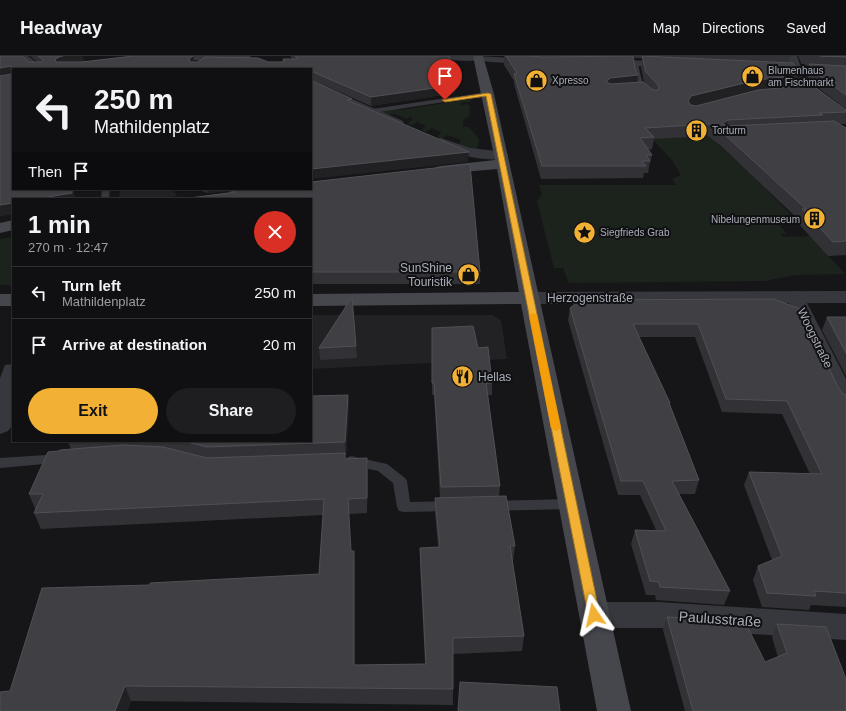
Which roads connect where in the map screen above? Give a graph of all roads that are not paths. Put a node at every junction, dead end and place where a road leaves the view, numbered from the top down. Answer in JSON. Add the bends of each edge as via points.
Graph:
{"nodes":[{"id":1,"x":21,"y":56,"type":"edge"},
{"id":2,"x":190,"y":56,"type":"edge"},
{"id":3,"x":445,"y":56,"type":"edge"},
{"id":4,"x":792,"y":56,"type":"edge"},
{"id":5,"x":249,"y":57,"type":"edge"},
{"id":6,"x":478,"y":57,"type":"edge"},
{"id":7,"x":635,"y":62,"type":"junction"},
{"id":8,"x":542,"y":63,"type":"edge"},
{"id":9,"x":589,"y":63,"type":"edge"},
{"id":10,"x":681,"y":64,"type":"edge"},
{"id":11,"x":756,"y":67,"type":"edge"},
{"id":12,"x":38,"y":68,"type":"edge"},
{"id":13,"x":797,"y":69,"type":"junction"},
{"id":14,"x":846,"y":72,"type":"edge"},
{"id":15,"x":312,"y":84,"type":"edge"},
{"id":16,"x":812,"y":90,"type":"junction"},
{"id":17,"x":798,"y":92,"type":"edge"},
{"id":18,"x":488,"y":94,"type":"junction"},
{"id":19,"x":654,"y":99,"type":"edge"},
{"id":20,"x":372,"y":111,"type":"junction"},
{"id":21,"x":846,"y":116,"type":"edge"},
{"id":22,"x":412,"y":130,"type":"edge"},
{"id":23,"x":427,"y":136,"type":"edge"},
{"id":24,"x":502,"y":160,"type":"junction"},
{"id":25,"x":426,"y":172,"type":"edge"},
{"id":26,"x":12,"y":225,"type":"edge"},
{"id":27,"x":0,"y":228,"type":"edge"},
{"id":28,"x":795,"y":297,"type":"junction"},
{"id":29,"x":846,"y":297,"type":"edge"},
{"id":30,"x":529,"y":298,"type":"junction"},
{"id":31,"x":0,"y":300,"type":"edge"},
{"id":32,"x":12,"y":300,"type":"edge"},
{"id":33,"x":312,"y":300,"type":"edge"},
{"id":34,"x":12,"y":374,"type":"edge"},
{"id":35,"x":846,"y":401,"type":"edge"},
{"id":36,"x":0,"y":426,"type":"edge"},
{"id":37,"x":72,"y":458,"type":"edge"},
{"id":38,"x":338,"y":461,"type":"edge"},
{"id":39,"x":0,"y":463,"type":"edge"},
{"id":40,"x":572,"y":504,"type":"junction"},
{"id":41,"x":465,"y":506,"type":"edge"},
{"id":42,"x":480,"y":506,"type":"edge"},
{"id":43,"x":594,"y":615,"type":"junction"},
{"id":44,"x":846,"y":627,"type":"edge"},
{"id":45,"x":614,"y":711,"type":"edge"}],
"edges":[{"from":1,"to":12,"type":"street"},
{"from":2,"to":5,"type":"street","via":[[203,62]]},
{"from":3,"to":6,"type":"street"},
{"from":4,"to":13,"type":"street"},
{"from":6,"to":8,"type":"street"},
{"from":6,"to":18,"type":"main road"},
{"from":7,"to":9,"type":"street"},
{"from":7,"to":10,"type":"street"},
{"from":7,"to":19,"type":"lane","via":[[639,89]]},
{"from":11,"to":13,"type":"street"},
{"from":13,"to":14,"type":"street"},
{"from":13,"to":16,"type":"street","via":[[798,74]]},
{"from":15,"to":20,"type":"street"},
{"from":16,"to":17,"type":"street"},
{"from":16,"to":21,"type":"street"},
{"from":18,"to":20,"type":"lane"},
{"from":18,"to":24,"type":"main road"},
{"from":20,"to":22,"type":"street"},
{"from":23,"to":24,"type":"street","via":[[469,152]]},
{"from":24,"to":25,"type":"main road"},
{"from":24,"to":30,"type":"main road"},
{"from":26,"to":27,"type":"main road"},
{"from":28,"to":29,"type":"street","name":"Herzogenstraße"},
{"from":28,"to":30,"type":"street","name":"Herzogenstraße"},
{"from":28,"to":35,"type":"street","name":"Woogstraße"},
{"from":30,"to":33,"type":"main road","name":"Herzogenstraße"},
{"from":30,"to":40,"type":"main road"},
{"from":31,"to":32,"type":"main road"},
{"from":34,"to":36,"type":"street"},
{"from":37,"to":39,"type":"lane"},
{"from":38,"to":41,"type":"lane","via":[[353,461],[382,467],[400,481],[404,507]]},
{"from":40,"to":42,"type":"lane"},
{"from":40,"to":43,"type":"main road"},
{"from":43,"to":44,"type":"street","name":"Paulusstraße","via":[[659,615]]},
{"from":43,"to":45,"type":"main road"}]}
